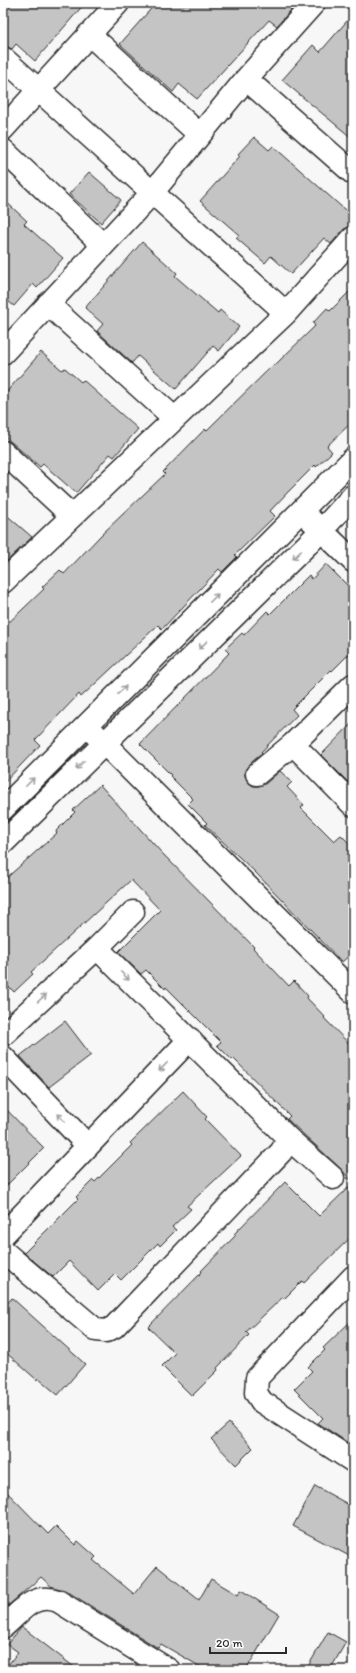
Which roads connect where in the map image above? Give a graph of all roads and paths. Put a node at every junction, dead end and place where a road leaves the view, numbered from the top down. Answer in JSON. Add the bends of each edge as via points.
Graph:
{"nodes":[{"id":1,"x":118,"y":3,"type":"edge"},
{"id":2,"x":314,"y":3,"type":"edge"},
{"id":3,"x":89,"y":34,"type":"junction"},
{"id":4,"x":3,"y":58,"type":"edge"},
{"id":5,"x":246,"y":79,"type":"junction"},
{"id":6,"x":38,"y":90,"type":"junction"},
{"id":7,"x":3,"y":129,"type":"edge"},
{"id":8,"x":200,"y":135,"type":"junction"},
{"id":9,"x":3,"y":150,"type":"edge"},
{"id":10,"x":353,"y":173,"type":"edge"},
{"id":11,"x":152,"y":193,"type":"junction"},
{"id":12,"x":353,"y":238,"type":"edge"},
{"id":13,"x":103,"y":245,"type":"junction"},
{"id":14,"x":48,"y":304,"type":"junction"},
{"id":15,"x":286,"y":312,"type":"junction"},
{"id":16,"x":3,"y":353,"type":"edge"},
{"id":17,"x":174,"y":418,"type":"junction"},
{"id":18,"x":3,"y":452,"type":"edge"},
{"id":19,"x":353,"y":459,"type":"edge"},
{"id":20,"x":323,"y":489,"type":"junction"},
{"id":21,"x":349,"y":510,"type":"edge"},
{"id":22,"x":302,"y":511,"type":"junction"},
{"id":23,"x":72,"y":516,"type":"junction"},
{"id":24,"x":321,"y":531,"type":"junction"},
{"id":25,"x":353,"y":561,"type":"edge"},
{"id":26,"x":3,"y":582,"type":"edge"},
{"id":27,"x":353,"y":685,"type":"edge"},
{"id":28,"x":86,"y":726,"type":"junction"},
{"id":29,"x":104,"y":742,"type":"junction"},
{"id":30,"x":293,"y":744,"type":"junction"},
{"id":31,"x":257,"y":774,"type":"dead end"},
{"id":32,"x":353,"y":805,"type":"edge"},
{"id":33,"x":3,"y":809,"type":"edge"},
{"id":34,"x":3,"y":843,"type":"edge"},
{"id":35,"x":132,"y":912,"type":"dead end"},
{"id":36,"x":97,"y":948,"type":"junction"},
{"id":37,"x":353,"y":992,"type":"edge"},
{"id":38,"x":6,"y":1024,"type":"edge"},
{"id":39,"x":190,"y":1039,"type":"junction"},
{"id":40,"x":3,"y":1057,"type":"edge"},
{"id":41,"x":289,"y":1140,"type":"junction"},
{"id":42,"x":88,"y":1146,"type":"junction"},
{"id":43,"x":333,"y":1178,"type":"dead end"},
{"id":44,"x":3,"y":1235,"type":"edge"},
{"id":45,"x":3,"y":1251,"type":"edge"},
{"id":46,"x":353,"y":1277,"type":"edge"},
{"id":47,"x":353,"y":1461,"type":"edge"},
{"id":48,"x":3,"y":1627,"type":"edge"},
{"id":49,"x":169,"y":1670,"type":"edge"}],
"edges":[{"from":1,"to":3,"type":"street"},
{"from":2,"to":5,"type":"street"},
{"from":3,"to":6,"type":"street"},
{"from":3,"to":8,"type":"street"},
{"from":4,"to":6,"type":"street"},
{"from":5,"to":8,"type":"street"},
{"from":5,"to":10,"type":"street"},
{"from":6,"to":7,"type":"street"},
{"from":6,"to":11,"type":"street"},
{"from":8,"to":11,"type":"street"},
{"from":9,"to":13,"type":"street"},
{"from":11,"to":13,"type":"street"},
{"from":11,"to":15,"type":"street"},
{"from":12,"to":15,"type":"street"},
{"from":13,"to":14,"type":"street"},
{"from":14,"to":16,"type":"street"},
{"from":14,"to":17,"type":"street"},
{"from":15,"to":17,"type":"street"},
{"from":17,"to":23,"type":"street"},
{"from":18,"to":23,"type":"street"},
{"from":19,"to":20,"type":"street"},
{"from":20,"to":21,"type":"street"},
{"from":20,"to":22,"type":"street"},
{"from":21,"to":24,"type":"street"},
{"from":22,"to":24,"type":"street"},
{"from":28,"to":22,"type":"street","one_way":true},
{"from":23,"to":26,"type":"street"},
{"from":24,"to":25,"type":"street"},
{"from":24,"to":29,"type":"street","one_way":true},
{"from":27,"to":30,"type":"street"},
{"from":28,"to":29,"type":"street"},
{"from":33,"to":28,"type":"street","one_way":true},
{"from":29,"to":34,"type":"street","one_way":true},
{"from":29,"to":37,"type":"street"},
{"from":30,"to":31,"type":"street"},
{"from":30,"to":32,"type":"street"},
{"from":35,"to":36,"type":"street"},
{"from":38,"to":36,"type":"street","one_way":true},
{"from":36,"to":39,"type":"street","one_way":true},
{"from":39,"to":41,"type":"street"},
{"from":39,"to":42,"type":"street","one_way":true},
{"from":42,"to":40,"type":"street","one_way":true},
{"from":41,"to":43,"type":"street"},
{"from":41,"to":45,"type":"street","via":[[281,1152],[114,1327],[106,1331],[96,1330]]},
{"from":42,"to":44,"type":"street"},
{"from":46,"to":47,"type":"street","via":[[257,1378],[256,1393],[262,1402]]},
{"from":48,"to":49,"type":"street","via":[[36,1600],[48,1598],[58,1601]]}]}
